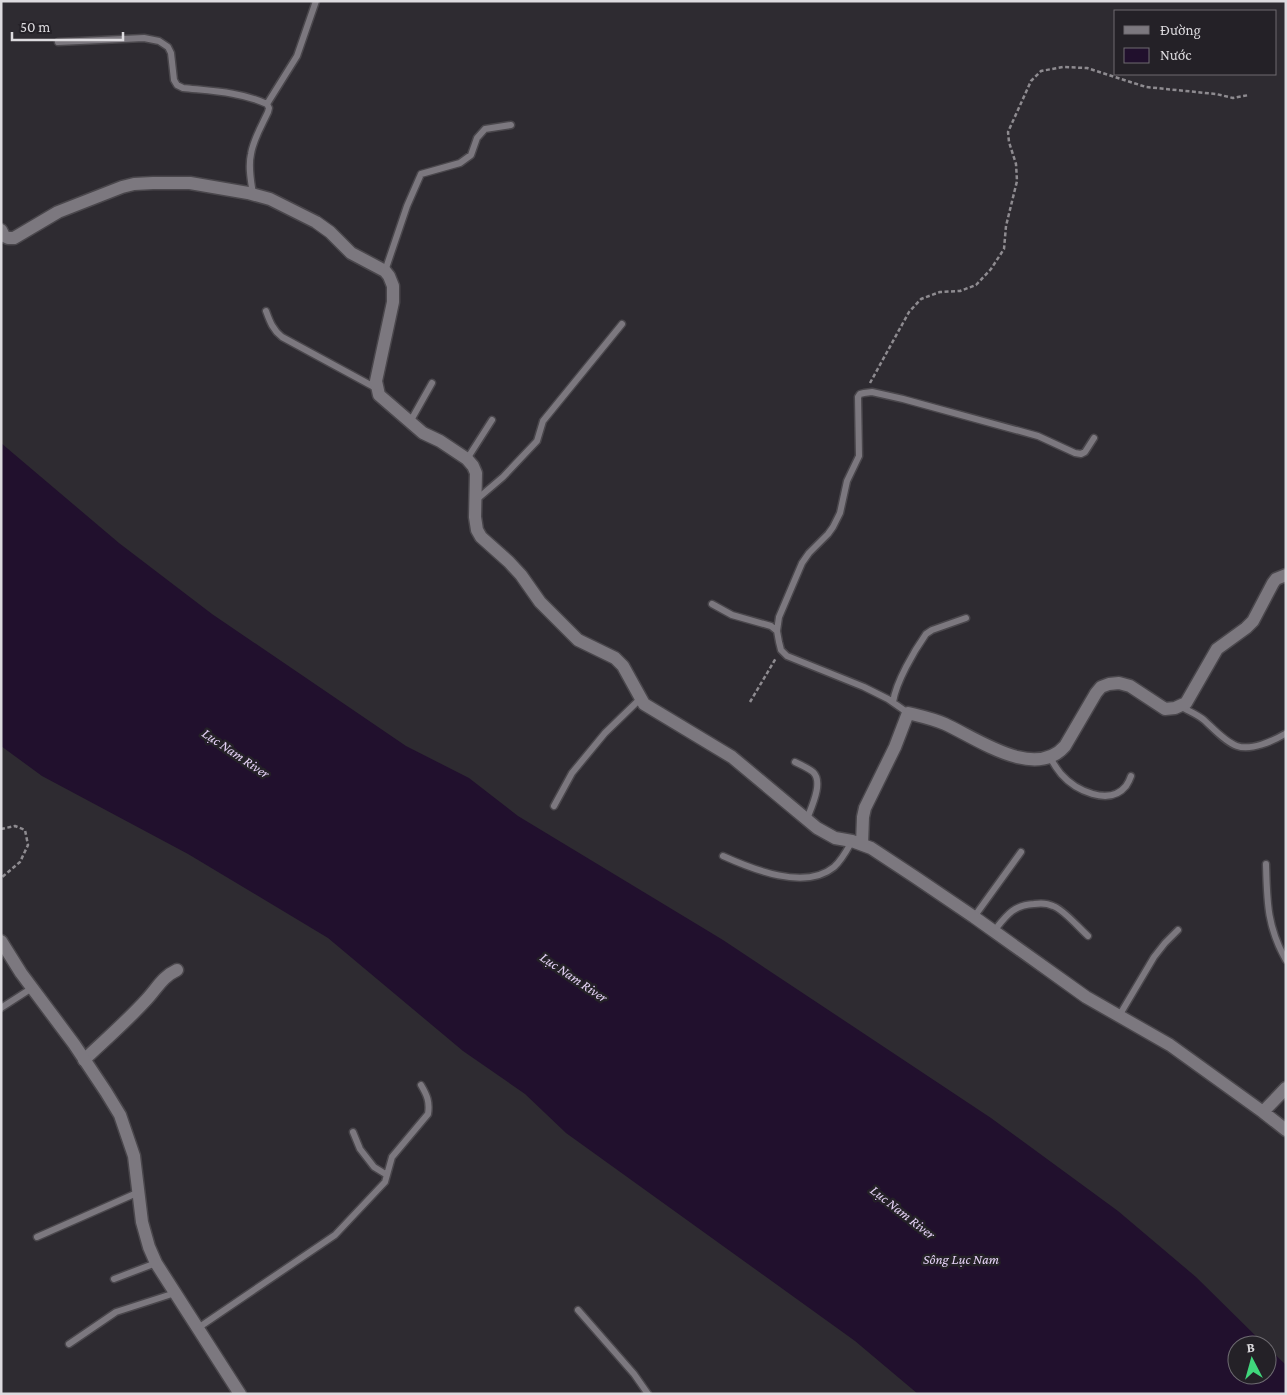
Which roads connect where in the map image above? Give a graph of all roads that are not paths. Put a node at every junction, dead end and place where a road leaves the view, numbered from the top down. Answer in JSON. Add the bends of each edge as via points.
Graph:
{"nodes":[{"id":1,"x":316,"y":1,"type":"edge"},
{"id":2,"x":58,"y":42,"type":"dead end"},
{"id":3,"x":267,"y":104,"type":"junction"},
{"id":4,"x":511,"y":125,"type":"dead end"},
{"id":5,"x":253,"y":194,"type":"junction"},
{"id":6,"x":1,"y":230,"type":"edge"},
{"id":7,"x":385,"y":270,"type":"junction"},
{"id":8,"x":266,"y":311,"type":"dead end"},
{"id":9,"x":622,"y":324,"type":"dead end"},
{"id":10,"x":432,"y":383,"type":"dead end"},
{"id":11,"x":376,"y":388,"type":"junction"},
{"id":12,"x":492,"y":420,"type":"dead end"},
{"id":13,"x":410,"y":422,"type":"junction"},
{"id":14,"x":1094,"y":438,"type":"dead end"},
{"id":15,"x":467,"y":459,"type":"junction"},
{"id":16,"x":475,"y":501,"type":"junction"},
{"id":17,"x":1286,"y":575,"type":"edge"},
{"id":18,"x":712,"y":604,"type":"dead end"},
{"id":19,"x":966,"y":618,"type":"dead end"},
{"id":20,"x":777,"y":631,"type":"junction"},
{"id":21,"x":640,"y":698,"type":"junction"},
{"id":22,"x":893,"y":702,"type":"junction"},
{"id":23,"x":1180,"y":706,"type":"junction"},
{"id":24,"x":908,"y":712,"type":"junction"},
{"id":25,"x":1285,"y":734,"type":"edge"},
{"id":26,"x":1050,"y":757,"type":"junction"},
{"id":27,"x":795,"y":762,"type":"dead end"},
{"id":28,"x":1132,"y":776,"type":"dead end"},
{"id":29,"x":554,"y":806,"type":"dead end"},
{"id":30,"x":807,"y":819,"type":"junction"},
{"id":31,"x":857,"y":843,"type":"junction"},
{"id":32,"x":1021,"y":852,"type":"dead end"},
{"id":33,"x":723,"y":856,"type":"dead end"},
{"id":34,"x":1266,"y":864,"type":"dead end"},
{"id":35,"x":974,"y":917,"type":"junction"},
{"id":36,"x":1178,"y":930,"type":"dead end"},
{"id":37,"x":994,"y":931,"type":"junction"},
{"id":38,"x":1088,"y":936,"type":"dead end"},
{"id":39,"x":1,"y":941,"type":"edge"},
{"id":40,"x":1286,"y":960,"type":"edge"},
{"id":41,"x":178,"y":970,"type":"dead end"},
{"id":42,"x":32,"y":988,"type":"junction"},
{"id":43,"x":1,"y":1008,"type":"edge"},
{"id":44,"x":1119,"y":1016,"type":"junction"},
{"id":45,"x":84,"y":1060,"type":"junction"},
{"id":46,"x":421,"y":1085,"type":"dead end"},
{"id":47,"x":1286,"y":1088,"type":"edge"},
{"id":48,"x":1263,"y":1112,"type":"junction"},
{"id":49,"x":1286,"y":1130,"type":"edge"},
{"id":50,"x":352,"y":1132,"type":"dead end"},
{"id":51,"x":387,"y":1175,"type":"junction"},
{"id":52,"x":139,"y":1192,"type":"junction"},
{"id":53,"x":37,"y":1237,"type":"dead end"},
{"id":54,"x":156,"y":1262,"type":"junction"},
{"id":55,"x":114,"y":1280,"type":"dead end"},
{"id":56,"x":175,"y":1292,"type":"junction"},
{"id":57,"x":578,"y":1310,"type":"dead end"},
{"id":58,"x":198,"y":1328,"type":"junction"},
{"id":59,"x":69,"y":1344,"type":"dead end"},
{"id":60,"x":240,"y":1394,"type":"edge"},
{"id":61,"x":648,"y":1394,"type":"edge"}],
"edges":[{"from":1,"to":3,"type":"lane","via":[[297,56]]},
{"from":2,"to":3,"type":"lane","via":[[144,38],[159,41],[172,53],[174,80],[183,88],[234,94]]},
{"from":3,"to":5,"type":"lane","via":[[268,112],[250,154]]},
{"from":4,"to":7,"type":"lane","via":[[485,129],[477,138],[471,154],[460,164],[421,174]]},
{"from":5,"to":6,"type":"street","via":[[190,183],[134,184],[58,212],[14,238],[4,236]]},
{"from":5,"to":7,"type":"street","via":[[316,222],[351,253]]},
{"from":7,"to":11,"type":"street","via":[[393,286],[393,302]]},
{"from":8,"to":11,"type":"lane","via":[[271,326],[282,337]]},
{"from":9,"to":16,"type":"lane","via":[[543,421],[537,441],[503,478]]},
{"from":10,"to":13,"type":"lane"},
{"from":11,"to":13,"type":"street","via":[[379,395]]},
{"from":12,"to":15,"type":"lane"},
{"from":13,"to":15,"type":"street"},
{"from":14,"to":20,"type":"lane","via":[[1085,452],[1075,453],[1038,436],[903,399],[872,392],[860,394],[857,400],[859,456],[847,481],[840,513],[828,534],[802,563],[779,617]]},
{"from":15,"to":16,"type":"street","via":[[476,473]]},
{"from":16,"to":21,"type":"street","via":[[477,530],[481,537],[509,562],[540,602],[578,640],[623,666]]},
{"from":17,"to":23,"type":"street","via":[[1276,579],[1253,621],[1217,648],[1192,694]]},
{"from":18,"to":20,"type":"lane"},
{"from":19,"to":22,"type":"lane","via":[[926,634],[899,682]]},
{"from":20,"to":22,"type":"lane","via":[[781,650],[786,656]]},
{"from":21,"to":29,"type":"lane","via":[[572,773]]},
{"from":21,"to":30,"type":"street","via":[[655,712],[732,757]]},
{"from":22,"to":24,"type":"lane"},
{"from":23,"to":25,"type":"lane","via":[[1202,718],[1238,747],[1254,747]]},
{"from":23,"to":26,"type":"street","via":[[1165,709],[1130,686],[1119,683],[1101,687],[1065,746]]},
{"from":24,"to":26,"type":"street","via":[[943,723],[1013,756],[1029,760]]},
{"from":24,"to":31,"type":"street","via":[[895,748],[865,808]]},
{"from":26,"to":28,"type":"lane","via":[[1072,784],[1098,795],[1118,793]]},
{"from":27,"to":30,"type":"lane","via":[[815,773],[818,782]]},
{"from":30,"to":31,"type":"street","via":[[830,836]]},
{"from":31,"to":33,"type":"lane","via":[[834,867],[811,877],[778,875],[747,867]]},
{"from":31,"to":35,"type":"street","via":[[870,848]]},
{"from":32,"to":35,"type":"lane"},
{"from":34,"to":40,"type":"lane","via":[[1271,929]]},
{"from":35,"to":37,"type":"street"},
{"from":36,"to":44,"type":"lane","via":[[1154,957]]},
{"from":37,"to":38,"type":"lane","via":[[1016,907],[1040,903],[1058,909]]},
{"from":37,"to":44,"type":"street","via":[[1086,997]]},
{"from":39,"to":42,"type":"street"},
{"from":41,"to":45,"type":"street","via":[[168,974]]},
{"from":42,"to":43,"type":"lane"},
{"from":42,"to":45,"type":"street"},
{"from":44,"to":48,"type":"street","via":[[1170,1046]]},
{"from":45,"to":52,"type":"street","via":[[120,1115],[134,1156]]},
{"from":46,"to":51,"type":"lane","via":[[427,1094],[428,1114],[392,1157]]},
{"from":47,"to":48,"type":"street"},
{"from":48,"to":49,"type":"street"},
{"from":50,"to":51,"type":"lane","via":[[374,1167]]},
{"from":51,"to":58,"type":"lane","via":[[385,1182],[335,1235]]},
{"from":52,"to":53,"type":"lane"},
{"from":52,"to":54,"type":"street","via":[[142,1222]]},
{"from":54,"to":55,"type":"lane"},
{"from":54,"to":56,"type":"street"},
{"from":56,"to":58,"type":"street"},
{"from":56,"to":59,"type":"lane","via":[[116,1312]]},
{"from":57,"to":61,"type":"lane"},
{"from":58,"to":60,"type":"street"}]}
